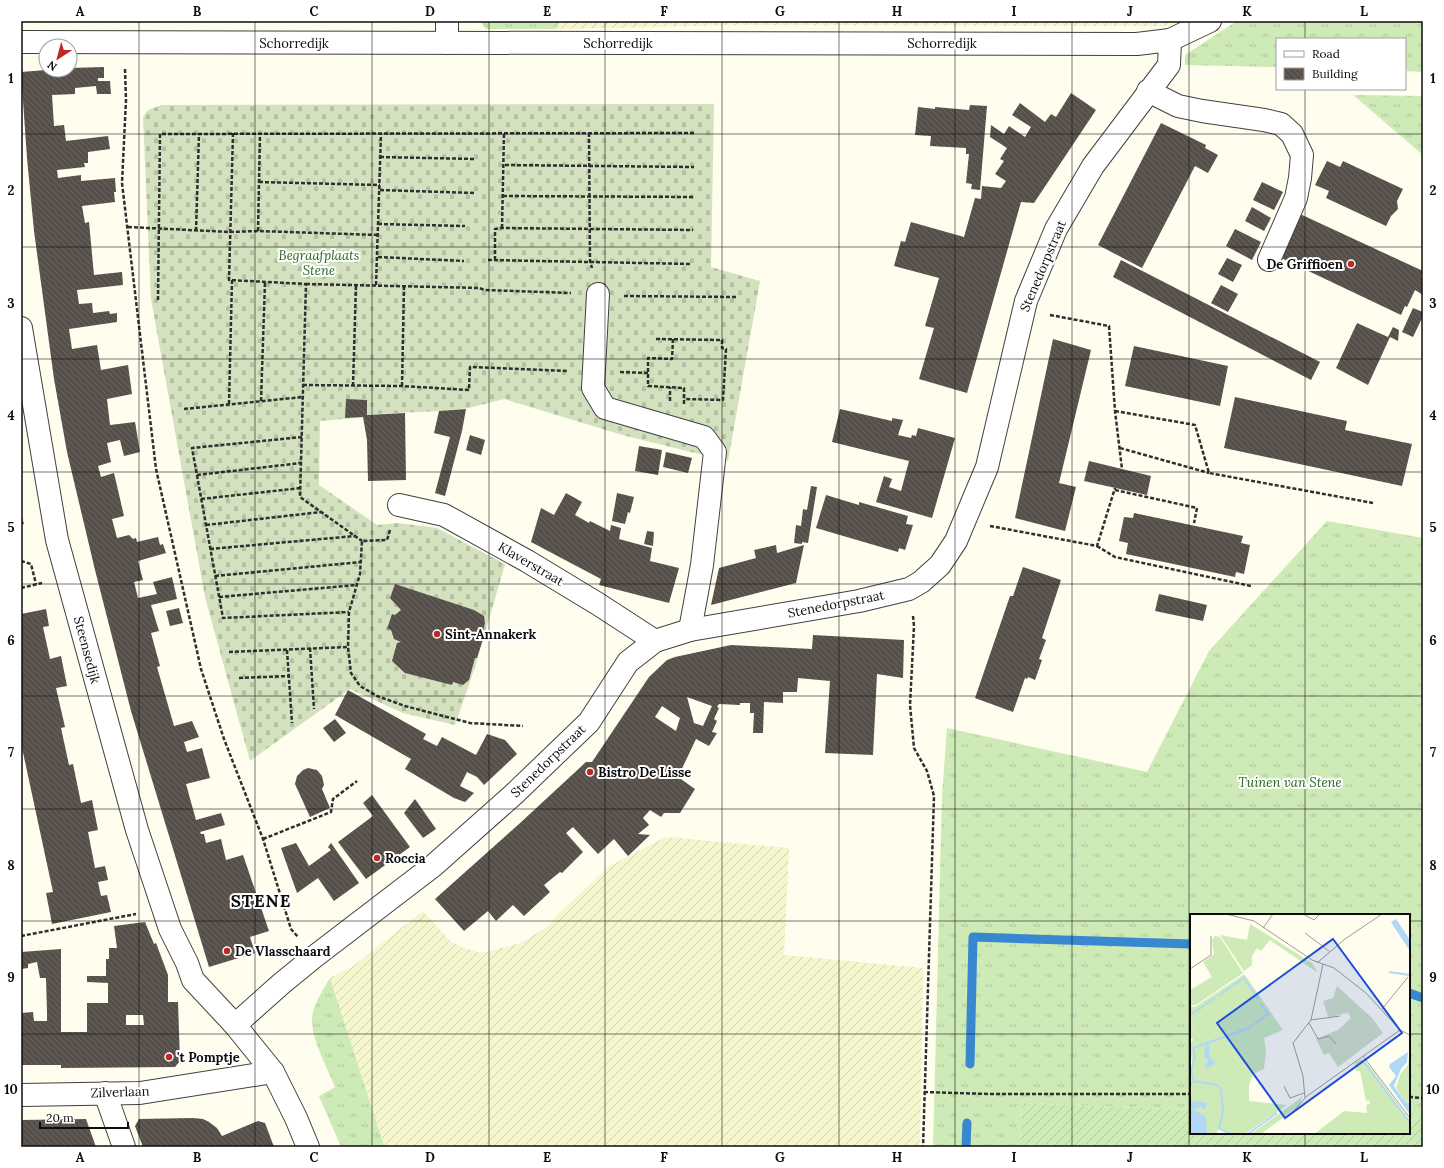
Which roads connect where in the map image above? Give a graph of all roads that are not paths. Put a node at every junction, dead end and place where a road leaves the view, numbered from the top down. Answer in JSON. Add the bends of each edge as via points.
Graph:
{"nodes":[{"id":1,"x":447,"y":21,"type":"edge"},
{"id":2,"x":1210,"y":21,"type":"edge"},
{"id":3,"x":1170,"y":40,"type":"junction"},
{"id":4,"x":21,"y":42,"type":"edge"},
{"id":5,"x":447,"y":43,"type":"junction"},
{"id":6,"x":1148,"y":92,"type":"junction"},
{"id":7,"x":1269,"y":260,"type":"dead end"},
{"id":8,"x":598,"y":294,"type":"road end"},
{"id":9,"x":21,"y":328,"type":"edge"},
{"id":10,"x":399,"y":505,"type":"road end"},
{"id":11,"x":690,"y":630,"type":"junction"},
{"id":12,"x":654,"y":641,"type":"junction"},
{"id":13,"x":235,"y":1025,"type":"junction"},
{"id":14,"x":273,"y":1072,"type":"junction"},
{"id":15,"x":104,"y":1093,"type":"junction"},
{"id":16,"x":21,"y":1095,"type":"edge"},
{"id":17,"x":124,"y":1147,"type":"edge"},
{"id":18,"x":308,"y":1147,"type":"edge"}],
"edges":[{"from":1,"to":5,"type":"street"},
{"from":2,"to":3,"type":"street","name":"Schorredijk"},
{"from":3,"to":5,"type":"street","name":"Schorredijk","via":[[1137,44]]},
{"from":3,"to":6,"type":"street","name":"Stenedorpstraat","via":[[1170,65]]},
{"from":4,"to":5,"type":"street","name":"Schorredijk"},
{"from":6,"to":7,"type":"street","via":[[1178,106],[1281,124],[1292,134],[1302,155],[1300,178],[1296,198]]},
{"from":6,"to":11,"type":"street","name":"Stenedorpstraat","via":[[1093,166],[1053,236],[1026,301],[987,467],[956,541],[940,565],[909,589],[859,601]]},
{"from":8,"to":11,"type":"street","via":[[593,388],[605,408],[704,437],[715,452],[702,565]]},
{"from":9,"to":13,"type":"street","name":"Steensedijk","via":[[57,540],[137,830],[170,929],[193,980]]},
{"from":10,"to":12,"type":"street","name":"Klaverstraat","via":[[444,515],[527,561]]},
{"from":11,"to":12,"type":"street","name":"Stenedorpstraat"},
{"from":12,"to":13,"type":"street","name":"Stenedorpstraat","via":[[628,662],[589,722],[513,795],[433,866],[314,957]]},
{"from":13,"to":14,"type":"street","name":"Steensedijk"},
{"from":14,"to":15,"type":"street","name":"Zilverlaan","via":[[140,1093]]},
{"from":14,"to":18,"type":"street"},
{"from":15,"to":16,"type":"street","name":"Zilverlaan"},
{"from":15,"to":17,"type":"street"}]}
